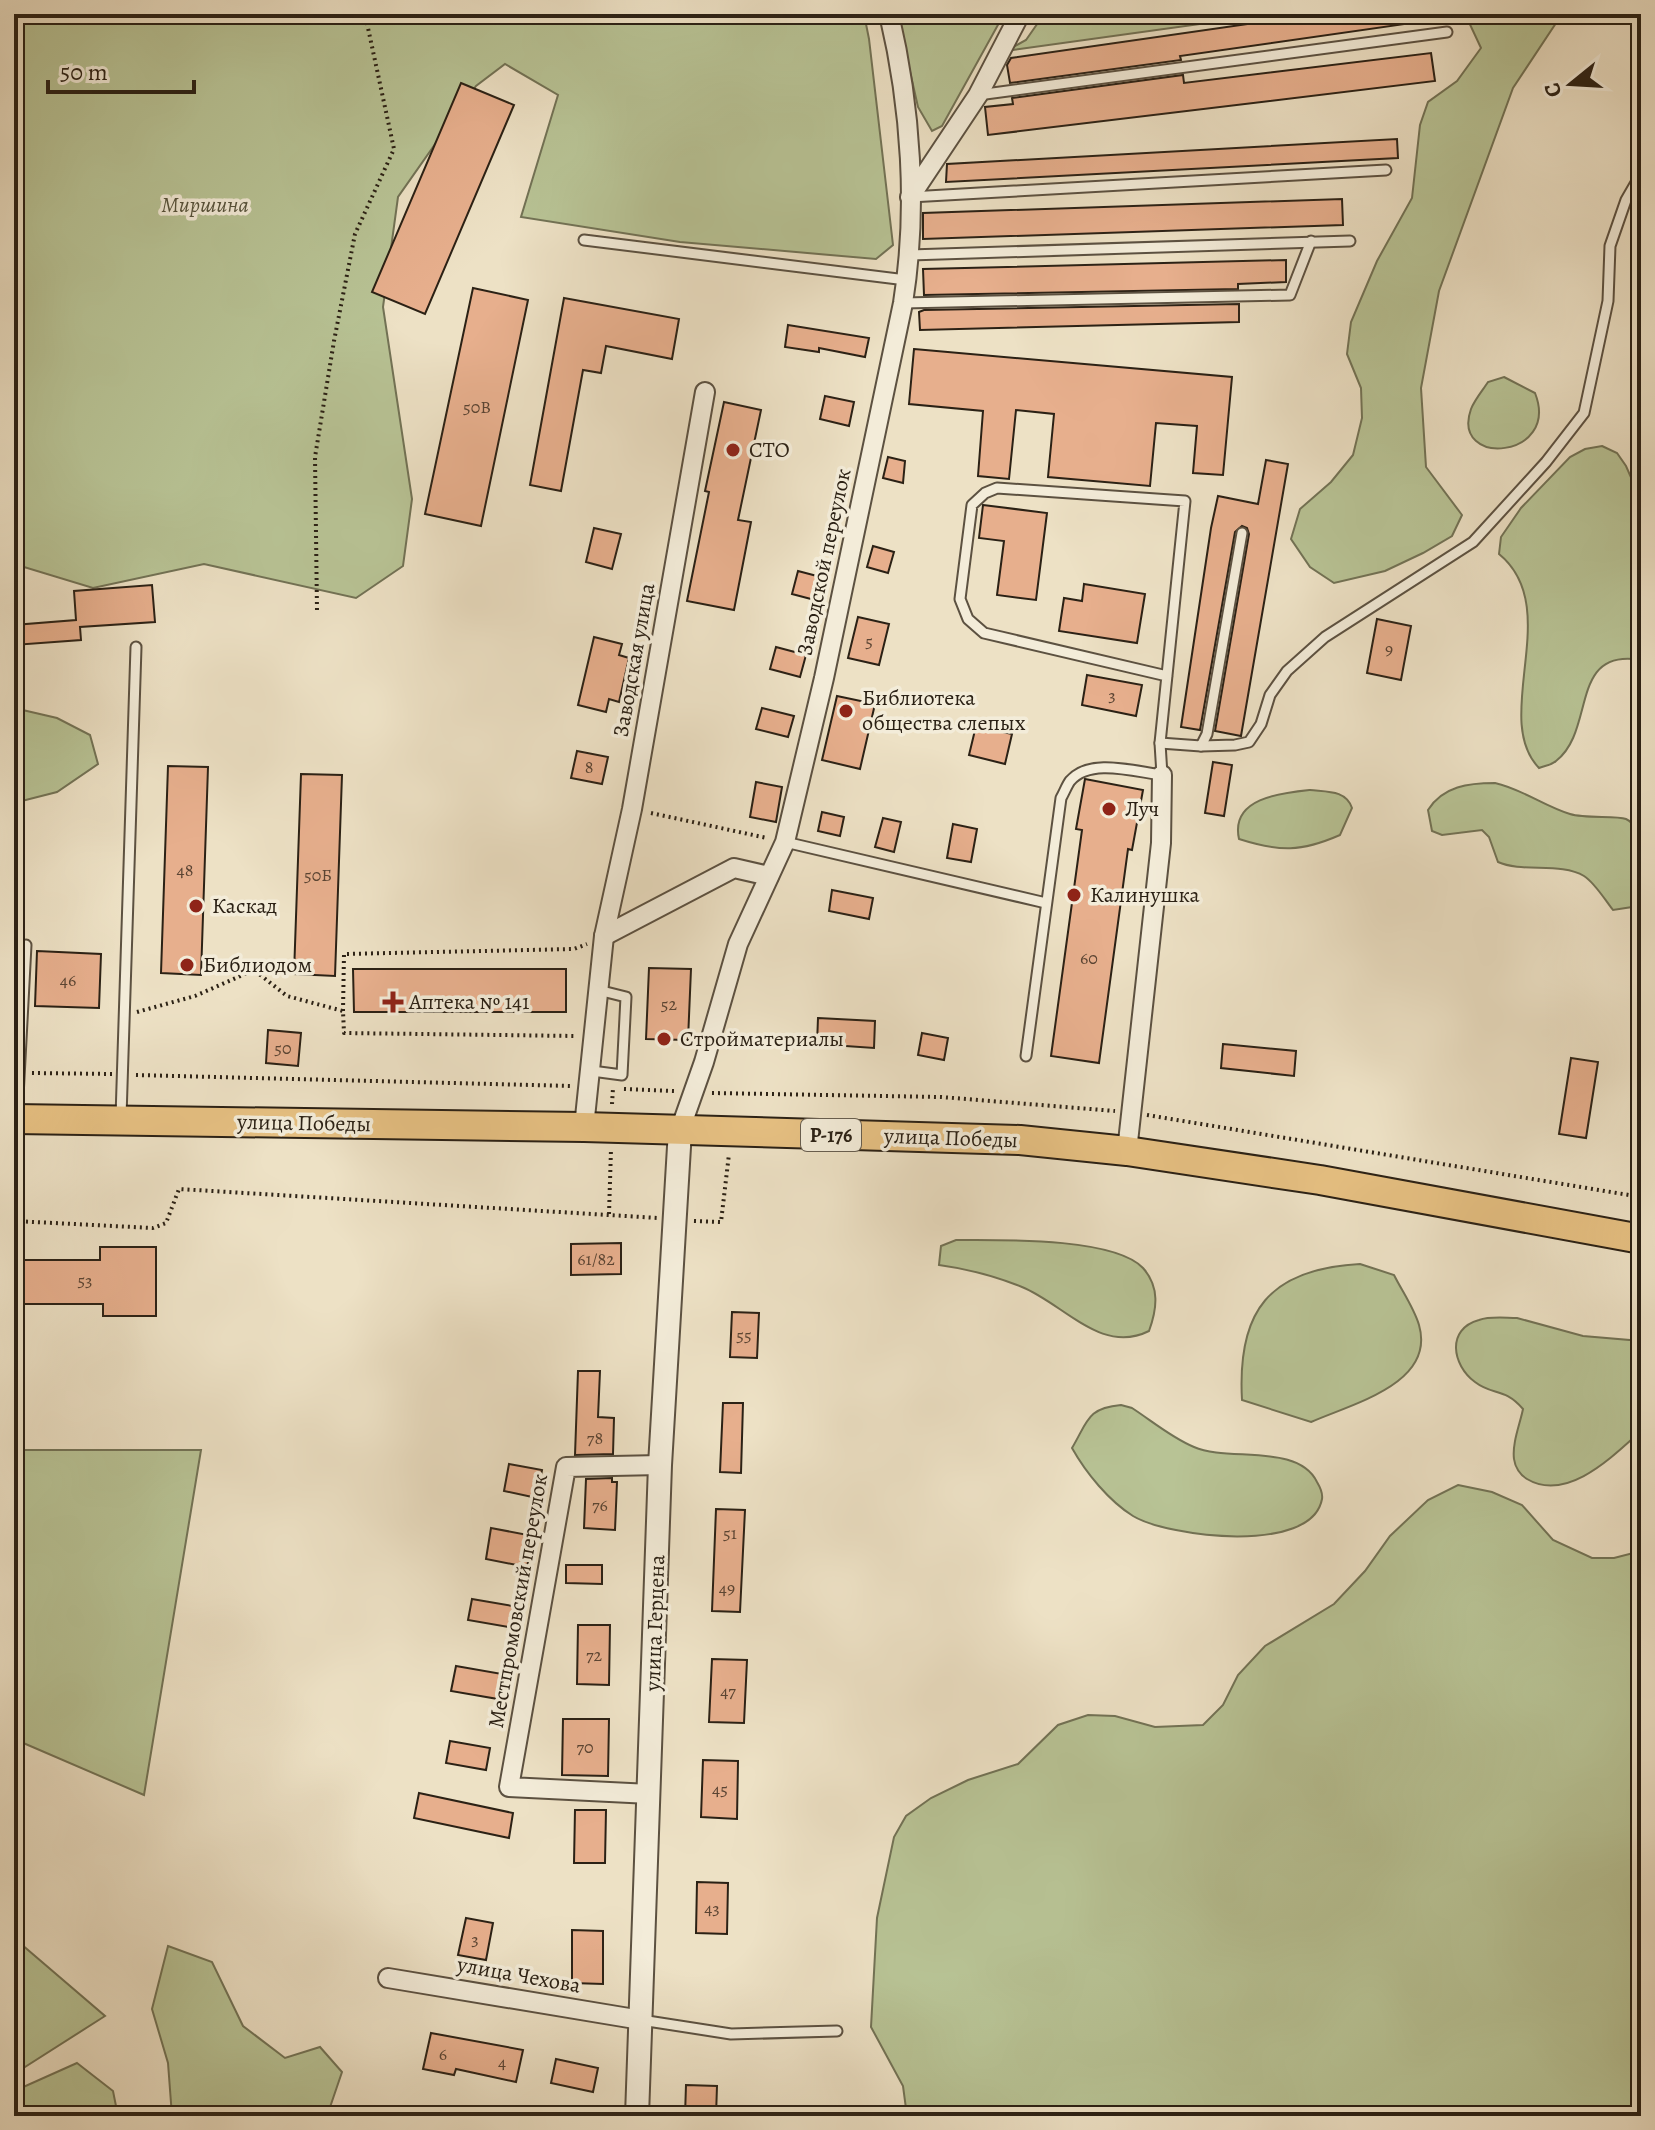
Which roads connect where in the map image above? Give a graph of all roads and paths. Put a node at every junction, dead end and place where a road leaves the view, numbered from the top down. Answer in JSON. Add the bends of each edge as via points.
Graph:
{"nodes":[{"id":1,"x":365,"y":14,"type":"edge"},
{"id":2,"x":889,"y":14,"type":"edge"},
{"id":3,"x":1020,"y":14,"type":"edge"},
{"id":4,"x":1447,"y":32,"type":"dead end"},
{"id":5,"x":978,"y":95,"type":"junction"},
{"id":6,"x":1386,"y":170,"type":"dead end"},
{"id":7,"x":1641,"y":174,"type":"edge"},
{"id":8,"x":910,"y":197,"type":"junction"},
{"id":9,"x":584,"y":240,"type":"dead end"},
{"id":10,"x":1311,"y":241,"type":"junction"},
{"id":11,"x":1350,"y":241,"type":"dead end"},
{"id":12,"x":910,"y":255,"type":"junction"},
{"id":13,"x":906,"y":280,"type":"junction"},
{"id":14,"x":903,"y":303,"type":"junction"},
{"id":15,"x":705,"y":392,"type":"dead end"},
{"id":16,"x":1242,"y":533,"type":"dead end"},
{"id":17,"x":317,"y":610,"type":"dead end"},
{"id":18,"x":136,"y":647,"type":"dead end"},
{"id":19,"x":1167,"y":676,"type":"junction"},
{"id":20,"x":1160,"y":743,"type":"junction"},
{"id":21,"x":1201,"y":746,"type":"junction"},
{"id":22,"x":1162,"y":775,"type":"junction"},
{"id":23,"x":632,"y":809,"type":"junction"},
{"id":24,"x":785,"y":842,"type":"junction"},
{"id":25,"x":769,"y":876,"type":"junction"},
{"id":26,"x":1046,"y":903,"type":"junction"},
{"id":27,"x":604,"y":936,"type":"junction"},
{"id":28,"x":26,"y":945,"type":"dead end"},
{"id":29,"x":598,"y":990,"type":"junction"},
{"id":30,"x":343,"y":1011,"type":"junction"},
{"id":31,"x":125,"y":1016,"type":"junction"},
{"id":32,"x":595,"y":1036,"type":"junction"},
{"id":33,"x":1026,"y":1056,"type":"dead end"},
{"id":34,"x":20,"y":1072,"type":"junction"},
{"id":35,"x":123,"y":1074,"type":"junction"},
{"id":36,"x":591,"y":1079,"type":"junction"},
{"id":37,"x":731,"y":1093,"type":"dead end"},
{"id":38,"x":16,"y":1119,"type":"edge"},
{"id":39,"x":121,"y":1121,"type":"junction"},
{"id":40,"x":584,"y":1127,"type":"junction"},
{"id":41,"x":680,"y":1130,"type":"junction"},
{"id":42,"x":732,"y":1132,"type":"junction"},
{"id":43,"x":1127,"y":1151,"type":"junction"},
{"id":44,"x":676,"y":1220,"type":"junction"},
{"id":45,"x":14,"y":1221,"type":"edge"},
{"id":46,"x":1641,"y":1239,"type":"edge"},
{"id":47,"x":660,"y":1465,"type":"junction"},
{"id":48,"x":650,"y":1794,"type":"junction"},
{"id":49,"x":388,"y":1978,"type":"dead end"},
{"id":50,"x":641,"y":2020,"type":"junction"},
{"id":51,"x":837,"y":2031,"type":"dead end"},
{"id":52,"x":637,"y":2116,"type":"edge"}],
"edges":[{"from":1,"to":17,"type":"path","via":[[394,149],[355,234],[334,341],[315,457]]},
{"from":2,"to":8,"type":"street","name":"Заводской переулок","via":[[902,77]]},
{"from":3,"to":5,"type":"street"},
{"from":4,"to":5,"type":"lane"},
{"from":5,"to":8,"type":"street"},
{"from":6,"to":8,"type":"lane"},
{"from":7,"to":21,"type":"lane","via":[[1610,246],[1608,301],[1584,413],[1473,542],[1325,637],[1287,671],[1249,742]]},
{"from":8,"to":12,"type":"street","name":"Заводской переулок"},
{"from":9,"to":13,"type":"lane"},
{"from":10,"to":11,"type":"lane"},
{"from":10,"to":12,"type":"lane"},
{"from":10,"to":14,"type":"lane","via":[[1290,295]]},
{"from":12,"to":13,"type":"street","name":"Заводской переулок"},
{"from":13,"to":14,"type":"street","name":"Заводской переулок"},
{"from":14,"to":24,"type":"street","name":"Заводской переулок"},
{"from":15,"to":23,"type":"street","name":"Заводская улица"},
{"from":16,"to":21,"type":"lane"},
{"from":18,"to":31,"type":"lane"},
{"from":19,"to":19,"type":"lane","via":[[1185,501],[997,488],[972,505],[960,599],[968,619],[984,633]]},
{"from":19,"to":20,"type":"lane"},
{"from":20,"to":21,"type":"lane"},
{"from":20,"to":22,"type":"lane"},
{"from":22,"to":26,"type":"lane","via":[[1100,768],[1083,771],[1070,781],[1061,798]]},
{"from":22,"to":43,"type":"street","via":[[1161,843]]},
{"from":23,"to":24,"type":"path"},
{"from":23,"to":27,"type":"street","name":"Заводская улица"},
{"from":24,"to":25,"type":"street","name":"Заводской переулок"},
{"from":24,"to":26,"type":"lane"},
{"from":25,"to":27,"type":"street","via":[[734,868]]},
{"from":25,"to":41,"type":"street","name":"Заводской переулок","via":[[738,944]]},
{"from":26,"to":33,"type":"lane"},
{"from":27,"to":29,"type":"street","name":"Заводская улица"},
{"from":27,"to":30,"type":"path","via":[[574,949],[344,954]]},
{"from":28,"to":34,"type":"lane"},
{"from":29,"to":32,"type":"street","name":"Заводская улица"},
{"from":29,"to":36,"type":"lane","via":[[626,997],[622,1075]]},
{"from":30,"to":31,"type":"path","via":[[287,996],[254,970],[195,996]]},
{"from":30,"to":32,"type":"path","via":[[344,1033]]},
{"from":31,"to":35,"type":"lane"},
{"from":32,"to":36,"type":"street","name":"Заводская улица"},
{"from":34,"to":35,"type":"path"},
{"from":34,"to":38,"type":"lane"},
{"from":35,"to":36,"type":"path"},
{"from":35,"to":39,"type":"lane"},
{"from":36,"to":40,"type":"street","name":"Заводская улица"},
{"from":37,"to":42,"type":"path"},
{"from":38,"to":39,"type":"highway","name":"улица Победы","number":"Р-176"},
{"from":39,"to":40,"type":"highway","name":"улица Победы","number":"Р-176"},
{"from":40,"to":41,"type":"highway","name":"улица Победы","number":"Р-176"},
{"from":41,"to":42,"type":"highway","name":"улица Победы","number":"Р-176"},
{"from":41,"to":44,"type":"street","name":"улица Герцена"},
{"from":42,"to":43,"type":"highway","name":"улица Победы","number":"Р-176","via":[[1020,1140]]},
{"from":42,"to":44,"type":"path","via":[[721,1222]]},
{"from":43,"to":46,"type":"highway","name":"улица Победы","number":"Р-176"},
{"from":44,"to":45,"type":"path","via":[[179,1189],[166,1223],[153,1228]]},
{"from":44,"to":47,"type":"street","name":"улица Герцена"},
{"from":47,"to":48,"type":"street","name":"улица Герцена"},
{"from":47,"to":48,"type":"street","name":"Местпромовский переулок","via":[[566,1467],[509,1787]]},
{"from":48,"to":50,"type":"street","name":"улица Герцена"},
{"from":49,"to":50,"type":"street","name":"улица Чехова"},
{"from":50,"to":51,"type":"lane","via":[[731,2034]]},
{"from":50,"to":52,"type":"street","name":"улица Герцена"}]}
